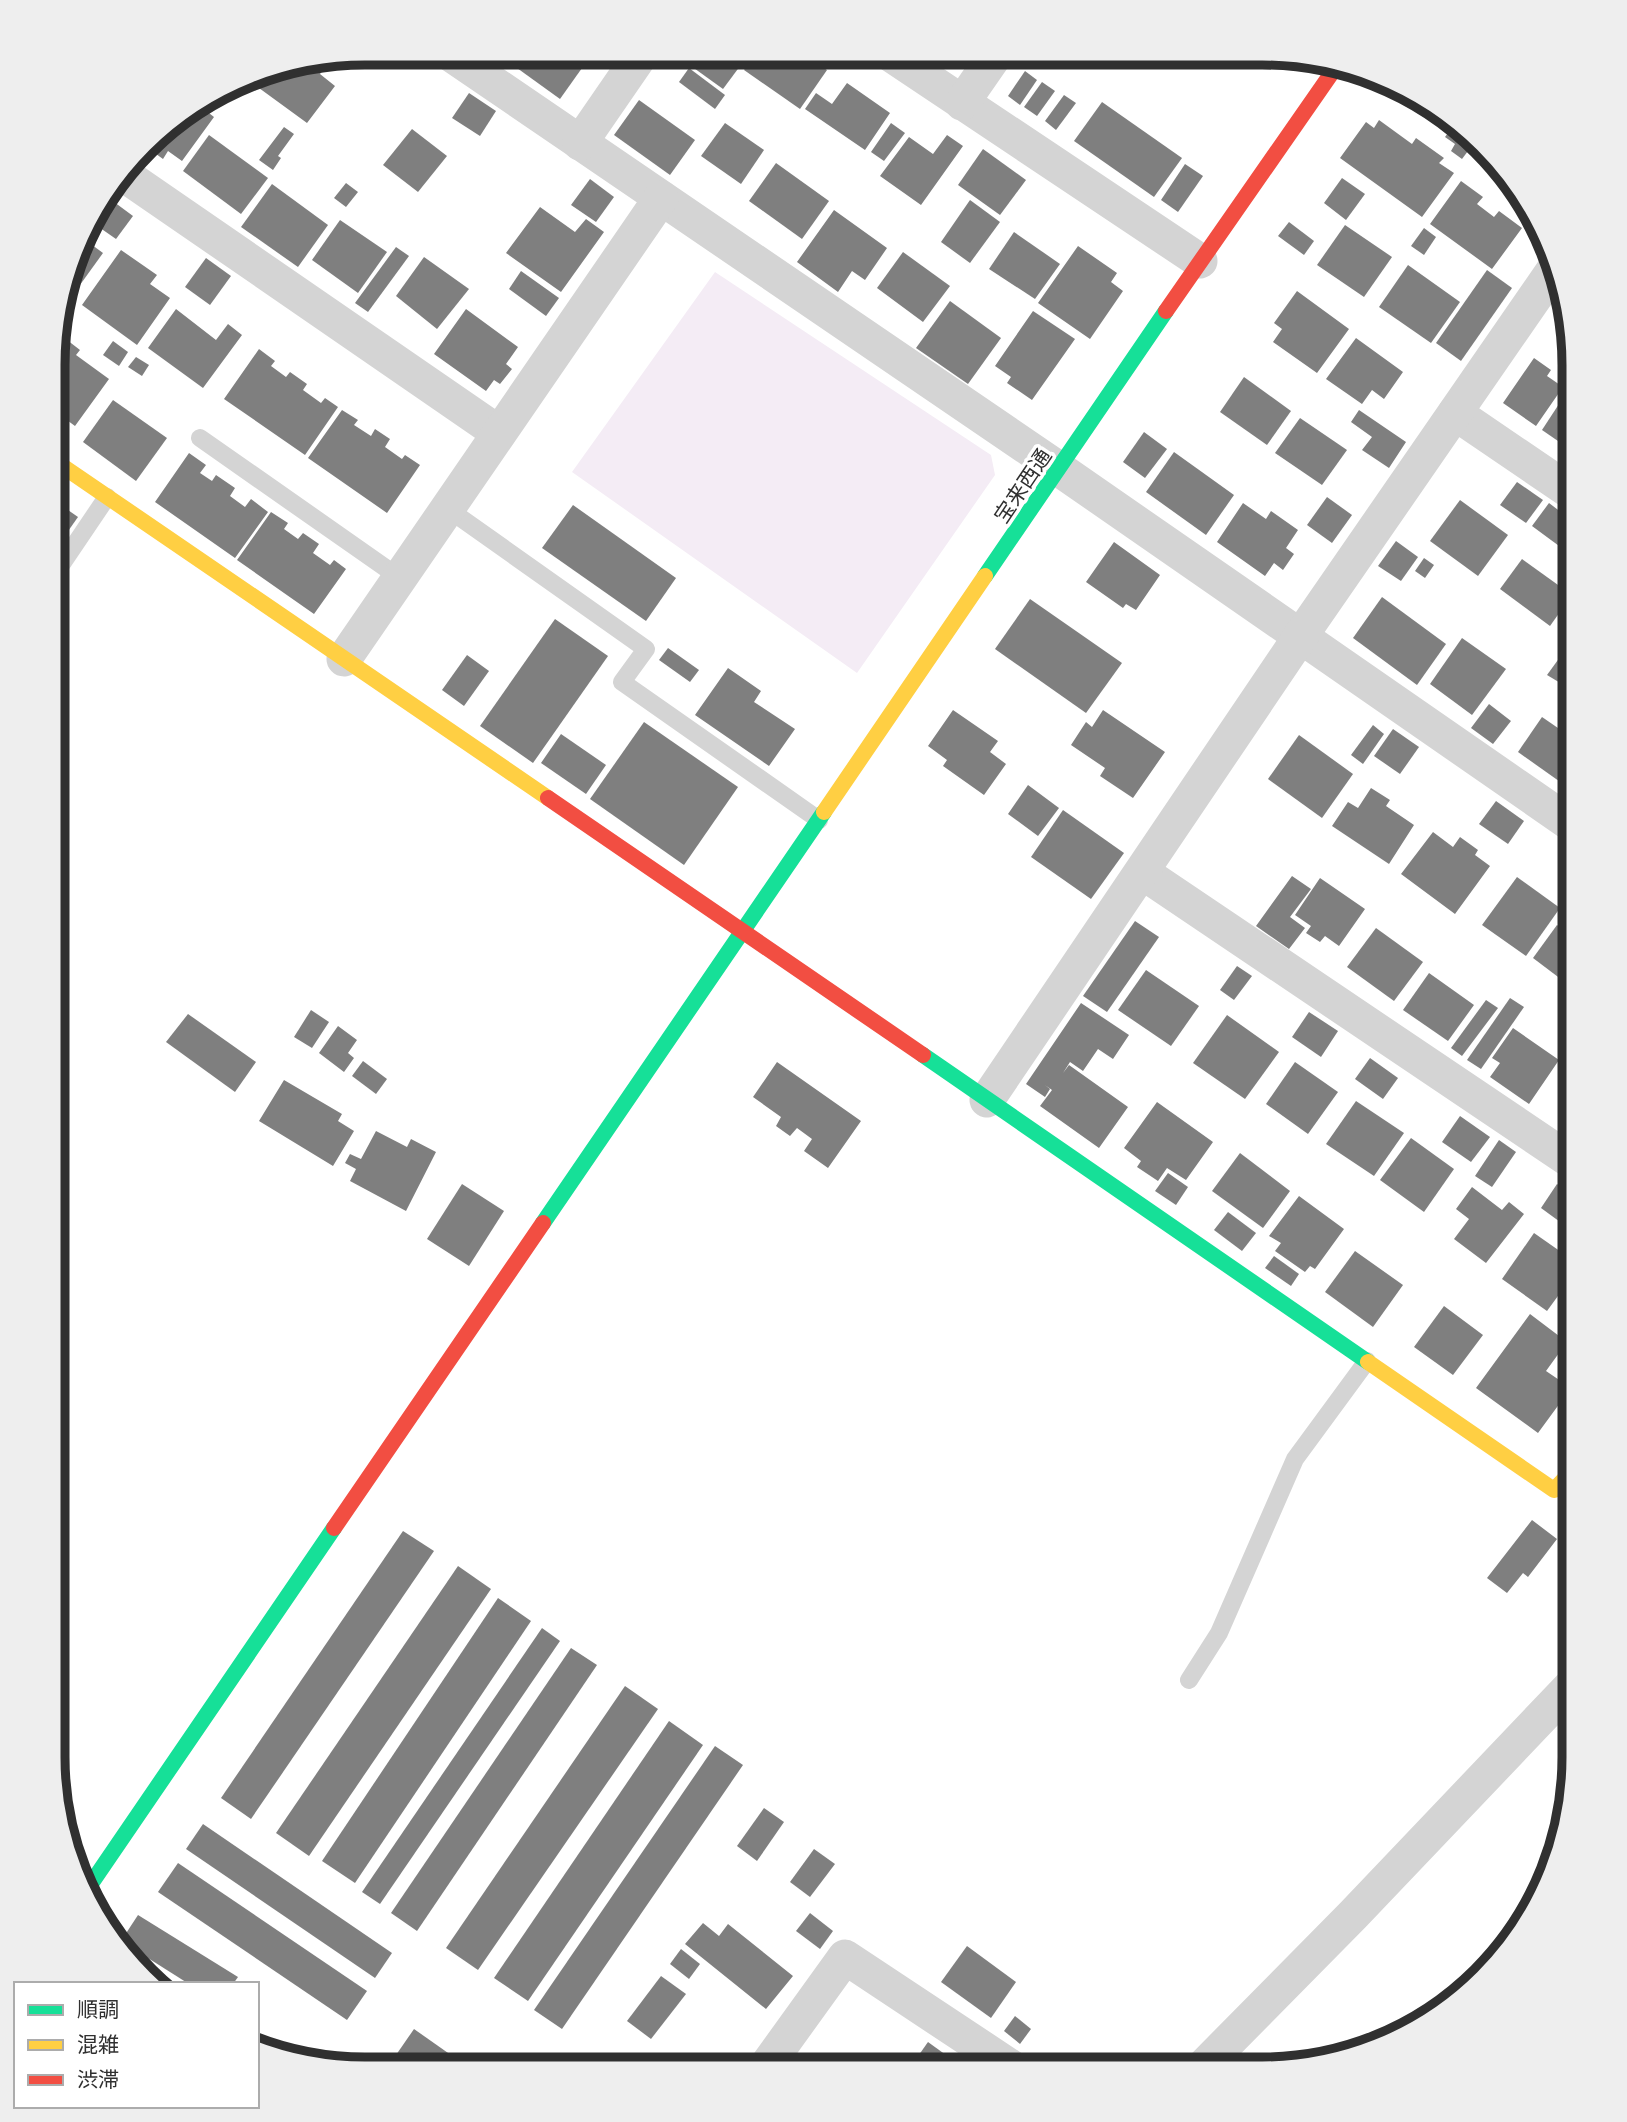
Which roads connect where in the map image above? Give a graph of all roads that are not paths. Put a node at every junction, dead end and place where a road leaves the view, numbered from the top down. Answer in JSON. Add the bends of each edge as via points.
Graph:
{"nodes":[{"id":1,"x":466,"y":65,"type":"edge"},
{"id":2,"x":634,"y":65,"type":"edge"},
{"id":3,"x":906,"y":65,"type":"edge"},
{"id":4,"x":988,"y":65,"type":"edge"},
{"id":5,"x":1332,"y":73,"type":"edge"},
{"id":6,"x":962,"y":103,"type":"junction"},
{"id":7,"x":580,"y":143,"type":"junction"},
{"id":8,"x":130,"y":179,"type":"edge"},
{"id":9,"x":661,"y":198,"type":"junction"},
{"id":10,"x":1200,"y":261,"type":"junction"},
{"id":11,"x":1549,"y":277,"type":"edge"},
{"id":12,"x":1455,"y":413,"type":"junction"},
{"id":13,"x":499,"y":433,"type":"junction"},
{"id":14,"x":200,"y":438,"type":"dead end"},
{"id":15,"x":65,"y":468,"type":"edge"},
{"id":16,"x":1059,"y":469,"type":"junction"},
{"id":17,"x":1562,"y":487,"type":"edge"},
{"id":18,"x":107,"y":497,"type":"junction"},
{"id":19,"x":448,"y":509,"type":"junction"},
{"id":20,"x":65,"y":559,"type":"edge"},
{"id":21,"x":400,"y":578,"type":"junction"},
{"id":22,"x":1300,"y":637,"type":"junction"},
{"id":23,"x":344,"y":660,"type":"junction"},
{"id":24,"x":1562,"y":818,"type":"edge"},
{"id":25,"x":819,"y":820,"type":"junction"},
{"id":26,"x":1142,"y":872,"type":"junction"},
{"id":27,"x":743,"y":931,"type":"junction"},
{"id":28,"x":987,"y":1100,"type":"junction"},
{"id":29,"x":1562,"y":1155,"type":"edge"},
{"id":30,"x":1367,"y":1361,"type":"junction"},
{"id":31,"x":1562,"y":1482,"type":"edge"},
{"id":32,"x":1189,"y":1680,"type":"dead end"},
{"id":33,"x":1562,"y":1696,"type":"edge"},
{"id":34,"x":92,"y":1882,"type":"edge"},
{"id":35,"x":773,"y":2057,"type":"edge"},
{"id":36,"x":996,"y":2057,"type":"edge"},
{"id":37,"x":1213,"y":2057,"type":"edge"}],
"edges":[{"from":1,"to":7,"type":"street"},
{"from":2,"to":7,"type":"street"},
{"from":3,"to":6,"type":"street"},
{"from":4,"to":6,"type":"street"},
{"from":5,"to":10,"type":"street","name":"宝来西通"},
{"from":6,"to":10,"type":"street"},
{"from":7,"to":9,"type":"street"},
{"from":8,"to":13,"type":"street"},
{"from":9,"to":13,"type":"street"},
{"from":9,"to":16,"type":"street"},
{"from":10,"to":16,"type":"street","name":"宝来西通"},
{"from":11,"to":12,"type":"street"},
{"from":12,"to":17,"type":"street"},
{"from":12,"to":22,"type":"street"},
{"from":13,"to":19,"type":"street"},
{"from":14,"to":21,"type":"lane"},
{"from":15,"to":18,"type":"street"},
{"from":16,"to":22,"type":"street"},
{"from":16,"to":25,"type":"street","name":"宝来西通"},
{"from":18,"to":20,"type":"lane"},
{"from":18,"to":23,"type":"street"},
{"from":19,"to":21,"type":"street"},
{"from":19,"to":25,"type":"lane","via":[[646,649],[622,682]]},
{"from":21,"to":23,"type":"street"},
{"from":22,"to":24,"type":"street"},
{"from":22,"to":26,"type":"street"},
{"from":23,"to":27,"type":"street"},
{"from":25,"to":27,"type":"street","name":"宝来西通"},
{"from":26,"to":28,"type":"street"},
{"from":26,"to":29,"type":"street"},
{"from":27,"to":28,"type":"street"},
{"from":27,"to":34,"type":"street","name":"宝来西通"},
{"from":28,"to":30,"type":"street"},
{"from":30,"to":31,"type":"street","via":[[1554,1490]]},
{"from":30,"to":32,"type":"lane","via":[[1295,1459],[1219,1633]]},
{"from":33,"to":37,"type":"street"},
{"from":35,"to":36,"type":"street","via":[[845,1957]]}]}
